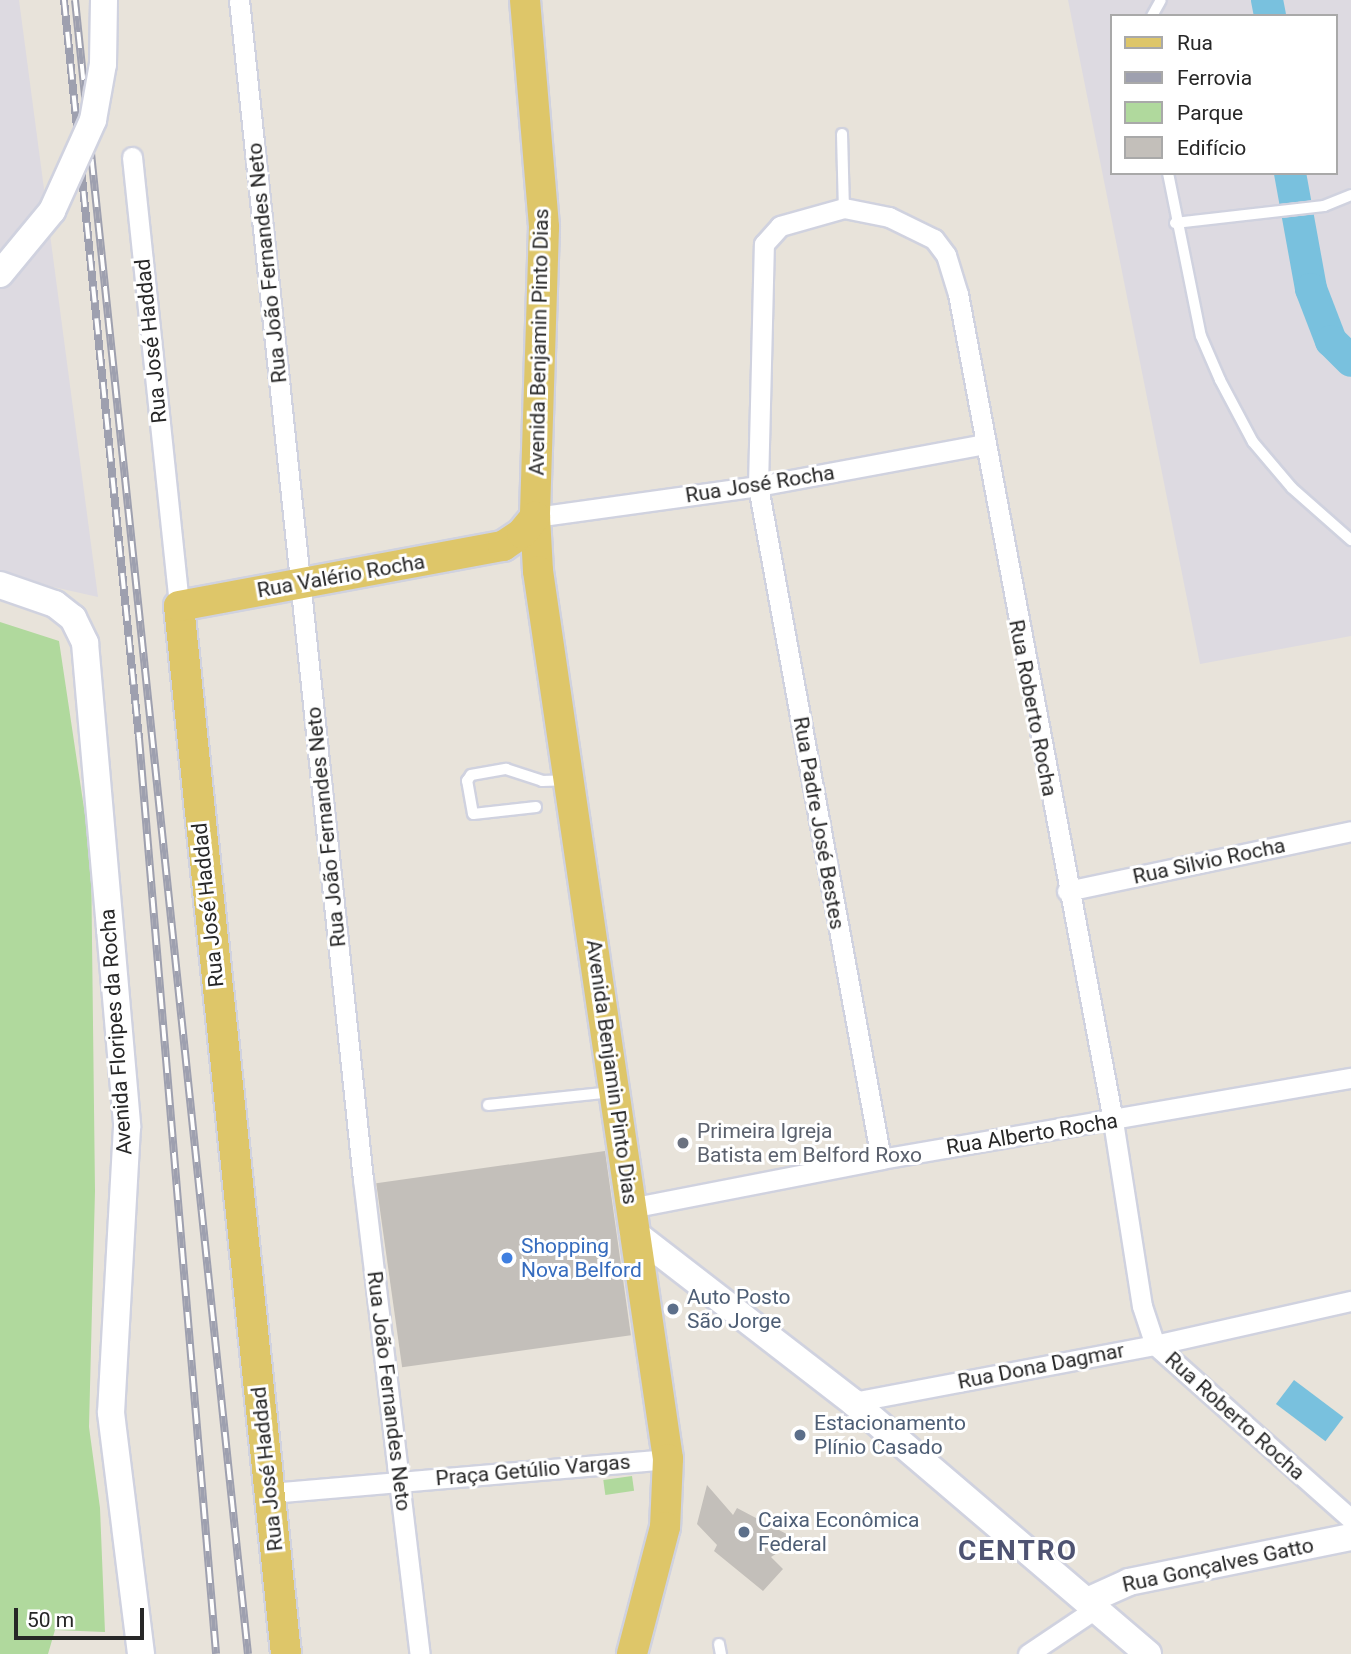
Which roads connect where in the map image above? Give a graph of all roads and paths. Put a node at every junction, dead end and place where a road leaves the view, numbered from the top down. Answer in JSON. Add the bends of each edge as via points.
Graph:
{"nodes":[{"id":1,"x":104,"y":0,"type":"edge"},
{"id":2,"x":239,"y":0,"type":"edge"},
{"id":3,"x":525,"y":0,"type":"edge"},
{"id":4,"x":842,"y":134,"type":"dead end"},
{"id":5,"x":132,"y":156,"type":"dead end"},
{"id":6,"x":1168,"y":175,"type":"edge"},
{"id":7,"x":1351,"y":195,"type":"edge"},
{"id":8,"x":844,"y":208,"type":"junction"},
{"id":9,"x":1175,"y":223,"type":"junction"},
{"id":10,"x":0,"y":274,"type":"edge"},
{"id":11,"x":984,"y":444,"type":"junction"},
{"id":12,"x":758,"y":486,"type":"junction"},
{"id":13,"x":535,"y":517,"type":"junction"},
{"id":14,"x":1351,"y":540,"type":"edge"},
{"id":15,"x":502,"y":547,"type":"junction"},
{"id":16,"x":538,"y":571,"type":"junction"},
{"id":17,"x":300,"y":584,"type":"junction"},
{"id":18,"x":0,"y":585,"type":"edge"},
{"id":19,"x":179,"y":606,"type":"junction"},
{"id":20,"x":569,"y":779,"type":"junction"},
{"id":21,"x":536,"y":807,"type":"dead end"},
{"id":22,"x":1351,"y":831,"type":"edge"},
{"id":23,"x":1067,"y":891,"type":"junction"},
{"id":24,"x":1351,"y":1078,"type":"edge"},
{"id":25,"x":615,"y":1091,"type":"junction"},
{"id":26,"x":488,"y":1105,"type":"dead end"},
{"id":27,"x":1113,"y":1121,"type":"junction"},
{"id":28,"x":881,"y":1159,"type":"junction"},
{"id":29,"x":632,"y":1220,"type":"junction"},
{"id":30,"x":1351,"y":1301,"type":"edge"},
{"id":31,"x":1155,"y":1345,"type":"junction"},
{"id":32,"x":853,"y":1402,"type":"junction"},
{"id":33,"x":668,"y":1459,"type":"junction"},
{"id":34,"x":401,"y":1482,"type":"junction"},
{"id":35,"x":271,"y":1493,"type":"junction"},
{"id":36,"x":1351,"y":1519,"type":"edge"},
{"id":37,"x":1351,"y":1537,"type":"edge"},
{"id":38,"x":1091,"y":1605,"type":"junction"},
{"id":39,"x":141,"y":1654,"type":"edge"},
{"id":40,"x":286,"y":1654,"type":"edge"},
{"id":41,"x":420,"y":1654,"type":"edge"},
{"id":42,"x":632,"y":1654,"type":"edge"},
{"id":43,"x":1028,"y":1654,"type":"edge"},
{"id":44,"x":1148,"y":1654,"type":"edge"}],
"edges":[{"from":1,"to":10,"type":"street","bridge":true,"via":[[103,64],[93,120],[52,211]]},
{"from":2,"to":17,"type":"street","name":"Rua João Fernandes Neto"},
{"from":3,"to":13,"type":"main road","name":"Avenida Benjamin Pinto Dias","via":[[544,227]]},
{"from":4,"to":8,"type":"lane"},
{"from":5,"to":19,"type":"street","name":"Rua José Haddad"},
{"from":6,"to":9,"type":"lane"},
{"from":7,"to":9,"type":"lane","via":[[1324,206]]},
{"from":8,"to":11,"type":"street","name":"Rua Roberto Rocha","via":[[920,229],[946,256],[958,294]]},
{"from":8,"to":12,"type":"street","via":[[780,226],[764,244]]},
{"from":9,"to":14,"type":"lane","via":[[1201,336],[1252,442],[1292,488]]},
{"from":11,"to":12,"type":"street","name":"Rua José Rocha"},
{"from":11,"to":23,"type":"street","name":"Rua Roberto Rocha"},
{"from":12,"to":13,"type":"street","name":"Rua José Rocha"},
{"from":12,"to":28,"type":"street","name":"Rua Padre José Bestes"},
{"from":13,"to":15,"type":"main road"},
{"from":13,"to":16,"type":"main road","name":"Avenida Benjamin Pinto Dias"},
{"from":15,"to":16,"type":"main road","via":[[522,555]]},
{"from":15,"to":17,"type":"main road","name":"Rua Valério Rocha"},
{"from":16,"to":20,"type":"main road","name":"Avenida Benjamin Pinto Dias"},
{"from":17,"to":19,"type":"main road","name":"Rua Valério Rocha"},
{"from":17,"to":34,"type":"street","name":"Rua João Fernandes Neto","via":[[363,1179]]},
{"from":18,"to":39,"type":"street","name":"Avenida Floripes da Rocha","via":[[55,604],[73,618],[85,643],[127,1127],[111,1413]]},
{"from":19,"to":35,"type":"main road","name":"Rua José Haddad","via":[[240,1230]]},
{"from":20,"to":21,"type":"lane","via":[[542,781],[506,769],[471,775],[467,781],[473,814]]},
{"from":20,"to":25,"type":"main road","name":"Avenida Benjamin Pinto Dias"},
{"from":22,"to":23,"type":"street","name":"Rua Silvio Rocha"},
{"from":23,"to":27,"type":"street","name":"Rua Roberto Rocha"},
{"from":24,"to":27,"type":"street","name":"Rua Alberto Rocha"},
{"from":25,"to":26,"type":"lane"},
{"from":25,"to":29,"type":"main road","name":"Avenida Benjamin Pinto Dias"},
{"from":27,"to":28,"type":"street","name":"Rua Alberto Rocha"},
{"from":27,"to":31,"type":"street","name":"Rua Roberto Rocha","via":[[1142,1306]]},
{"from":28,"to":29,"type":"street","name":"Rua Alberto Rocha"},
{"from":29,"to":32,"type":"street"},
{"from":29,"to":33,"type":"main road","name":"Avenida Benjamin Pinto Dias"},
{"from":30,"to":31,"type":"street","name":"Rua Dona Dagmar"},
{"from":31,"to":32,"type":"street","name":"Rua Dona Dagmar"},
{"from":31,"to":36,"type":"street","name":"Rua Roberto Rocha"},
{"from":32,"to":38,"type":"street"},
{"from":33,"to":34,"type":"street","name":"Praça Getúlio Vargas"},
{"from":33,"to":42,"type":"main road","name":"Avenida Benjamin Pinto Dias","via":[[665,1527]]},
{"from":34,"to":35,"type":"street","name":"Praça Getúlio Vargas"},
{"from":34,"to":41,"type":"street","name":"Rua João Fernandes Neto"},
{"from":35,"to":40,"type":"main road","name":"Rua José Haddad"},
{"from":37,"to":38,"type":"street","name":"Rua Gonçalves Gatto","via":[[1129,1583]]},
{"from":38,"to":43,"type":"street"},
{"from":38,"to":44,"type":"street"}]}
